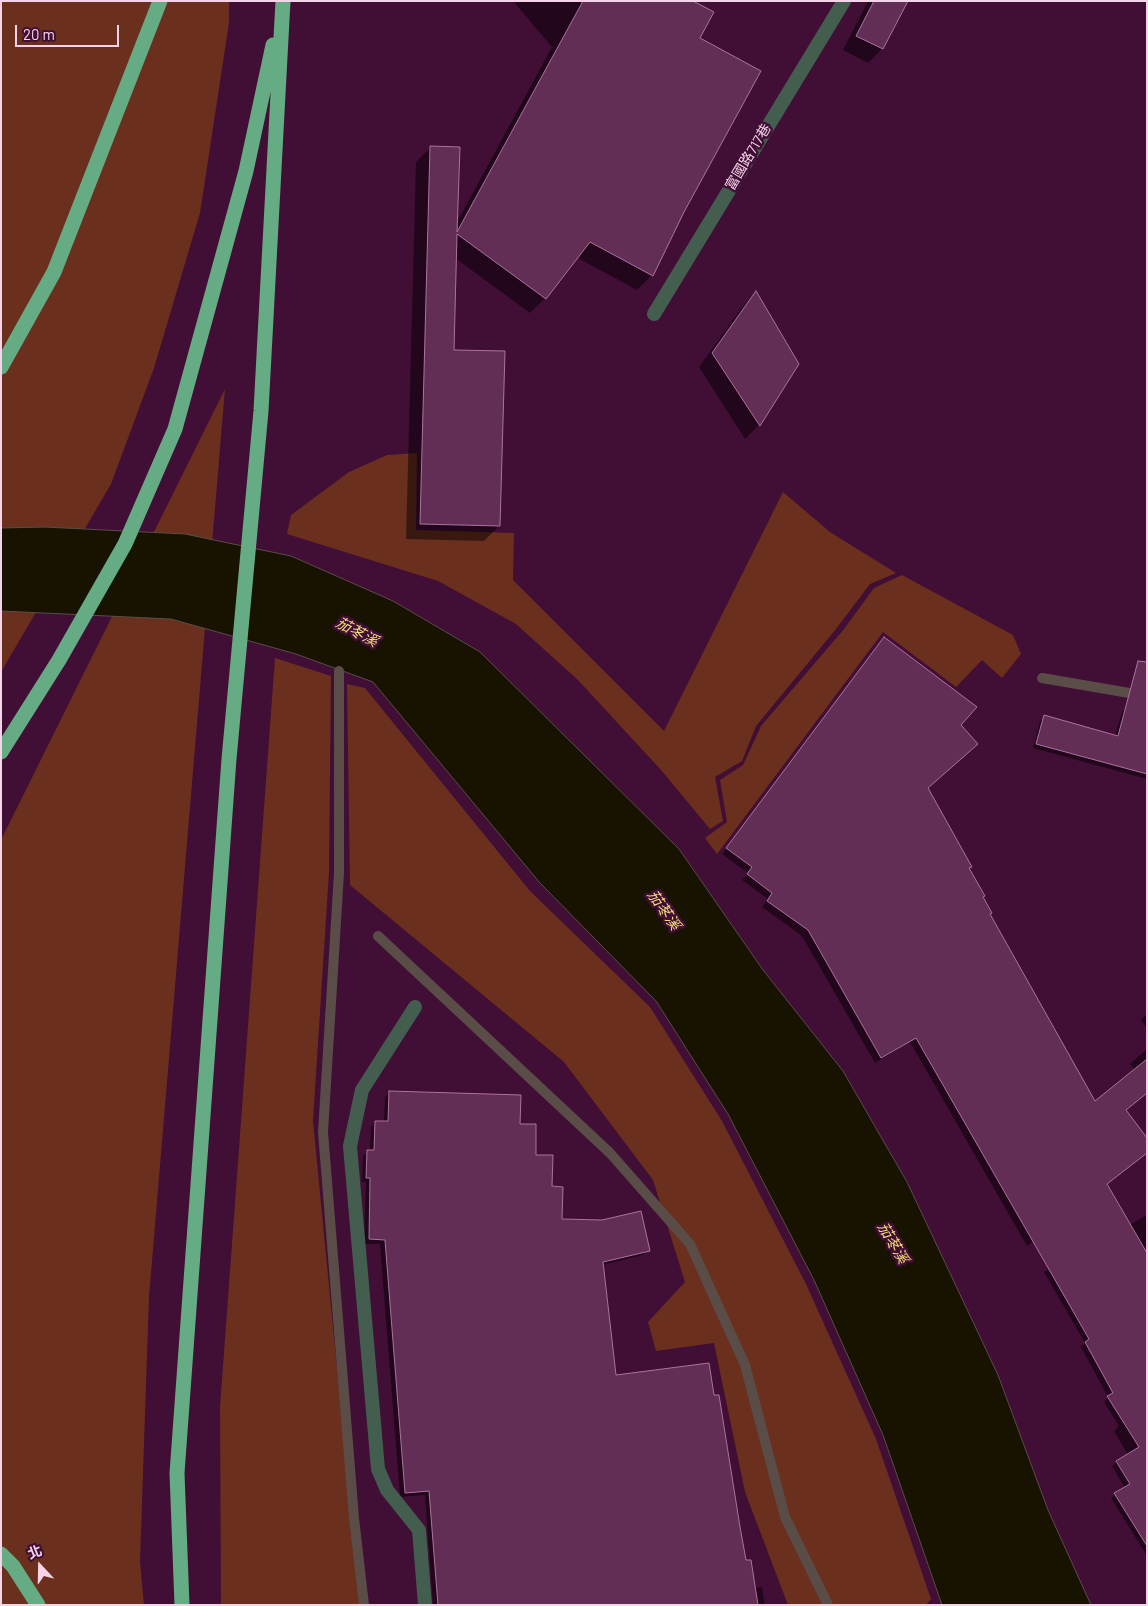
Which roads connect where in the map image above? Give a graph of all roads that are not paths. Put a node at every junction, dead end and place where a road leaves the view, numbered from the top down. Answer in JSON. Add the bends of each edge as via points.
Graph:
{"nodes":[{"id":1,"x":160,"y":1,"type":"edge"},
{"id":2,"x":282,"y":1,"type":"edge"},
{"id":3,"x":844,"y":1,"type":"edge"},
{"id":4,"x":654,"y":314,"type":"dead end"},
{"id":5,"x":1,"y":367,"type":"edge"},
{"id":6,"x":1,"y":752,"type":"edge"},
{"id":7,"x":415,"y":1007,"type":"dead end"},
{"id":8,"x":1,"y":1554,"type":"edge"},
{"id":9,"x":38,"y":1605,"type":"edge"},
{"id":10,"x":182,"y":1605,"type":"edge"},
{"id":11,"x":426,"y":1605,"type":"edge"}],
"edges":[{"from":1,"to":5,"type":"highway","via":[[54,272]]},
{"from":2,"to":6,"type":"highway","via":[[246,171],[175,429],[125,544],[59,660]]},
{"from":2,"to":10,"type":"highway","via":[[261,411],[229,759],[178,1473]]},
{"from":3,"to":4,"type":"lane","name":"富國路717巷"},
{"from":7,"to":11,"type":"lane","via":[[362,1090],[350,1146],[378,1468],[387,1490],[419,1530]]},
{"from":8,"to":9,"type":"highway","via":[[13,1566]]}]}
